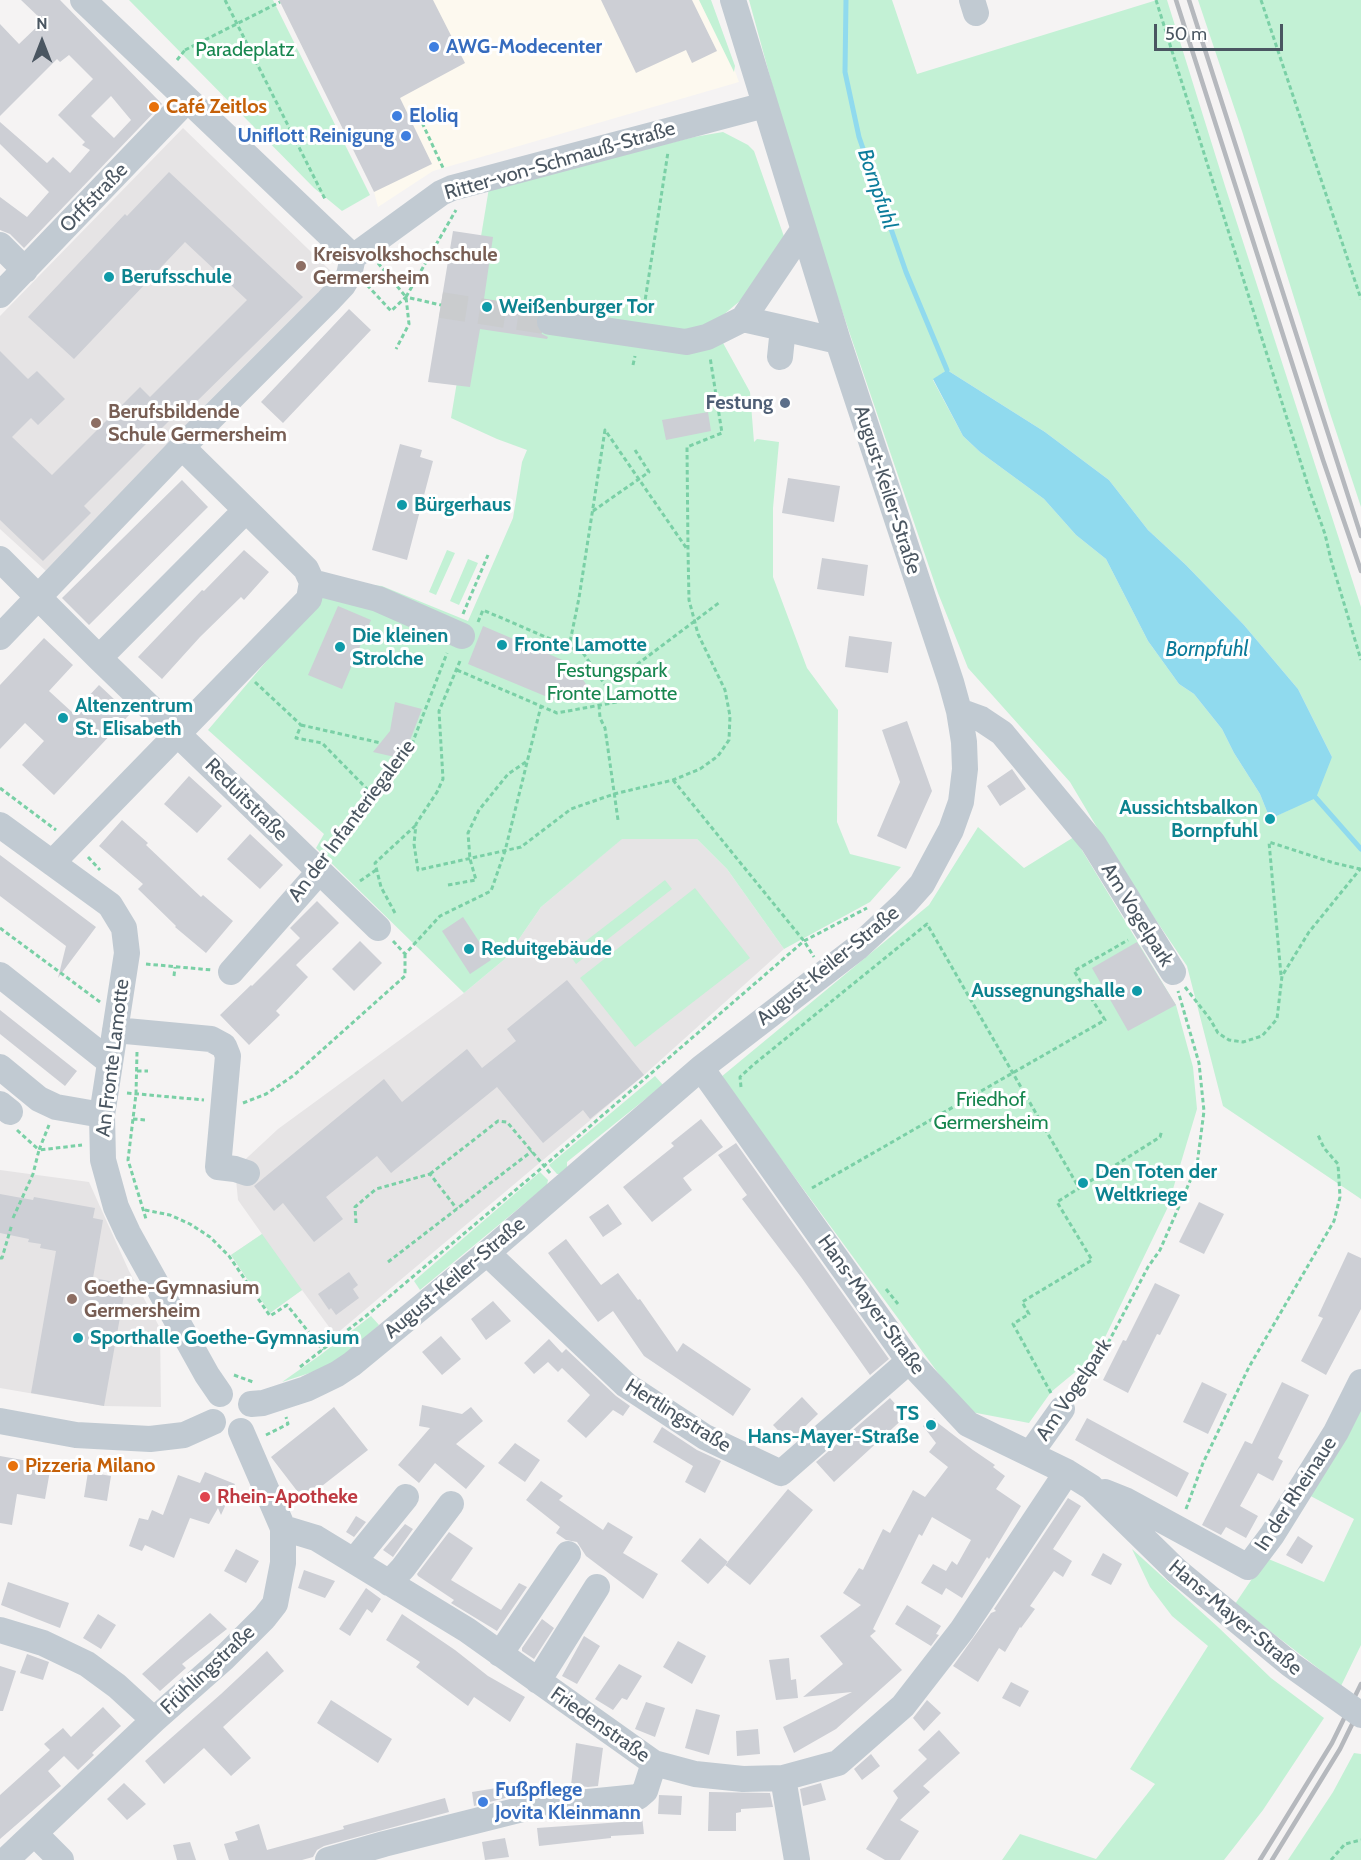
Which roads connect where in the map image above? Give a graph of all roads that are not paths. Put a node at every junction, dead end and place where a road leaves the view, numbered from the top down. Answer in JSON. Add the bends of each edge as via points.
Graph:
{"nodes":[{"id":1,"x":83,"y":0,"type":"edge"},
{"id":2,"x":733,"y":0,"type":"edge"},
{"id":3,"x":188,"y":100,"type":"junction"},
{"id":4,"x":765,"y":105,"type":"junction"},
{"id":5,"x":803,"y":230,"type":"junction"},
{"id":6,"x":0,"y":245,"type":"edge"},
{"id":7,"x":363,"y":265,"type":"junction"},
{"id":8,"x":26,"y":270,"type":"junction"},
{"id":9,"x":0,"y":295,"type":"edge"},
{"id":10,"x":743,"y":319,"type":"junction"},
{"id":11,"x":550,"y":322,"type":"tunnel mouth"},
{"id":12,"x":783,"y":328,"type":"junction"},
{"id":13,"x":838,"y":341,"type":"junction"},
{"id":14,"x":780,"y":357,"type":"dead end"},
{"id":15,"x":182,"y":447,"type":"junction"},
{"id":16,"x":245,"y":511,"type":"junction"},
{"id":17,"x":0,"y":559,"type":"edge"},
{"id":18,"x":312,"y":582,"type":"junction"},
{"id":19,"x":38,"y":596,"type":"junction"},
{"id":20,"x":463,"y":636,"type":"road end"},
{"id":21,"x":0,"y":637,"type":"edge"},
{"id":22,"x":99,"y":658,"type":"junction"},
{"id":23,"x":959,"y":711,"type":"junction"},
{"id":24,"x":179,"y":734,"type":"junction"},
{"id":25,"x":0,"y":825,"type":"edge"},
{"id":26,"x":52,"y":863,"type":"junction"},
{"id":27,"x":319,"y":872,"type":"junction"},
{"id":28,"x":387,"y":920,"type":"road end"},
{"id":29,"x":231,"y":972,"type":"road end"},
{"id":30,"x":1173,"y":972,"type":"road end"},
{"id":31,"x":0,"y":975,"type":"edge"},
{"id":32,"x":117,"y":1023,"type":"junction"},
{"id":33,"x":110,"y":1062,"type":"junction"},
{"id":34,"x":0,"y":1067,"type":"edge"},
{"id":35,"x":701,"y":1068,"type":"junction"},
{"id":36,"x":102,"y":1115,"type":"junction"},
{"id":37,"x":247,"y":1173,"type":"dead end"},
{"id":38,"x":488,"y":1253,"type":"junction"},
{"id":39,"x":909,"y":1360,"type":"junction"},
{"id":40,"x":1361,"y":1382,"type":"edge"},
{"id":41,"x":214,"y":1385,"type":"junction"},
{"id":42,"x":255,"y":1394,"type":"junction"},
{"id":43,"x":1062,"y":1409,"type":"road end"},
{"id":44,"x":0,"y":1421,"type":"edge"},
{"id":45,"x":213,"y":1422,"type":"junction"},
{"id":46,"x":240,"y":1431,"type":"junction"},
{"id":47,"x":1030,"y":1454,"type":"junction"},
{"id":48,"x":1067,"y":1472,"type":"junction"},
{"id":49,"x":1091,"y":1487,"type":"junction"},
{"id":50,"x":406,"y":1497,"type":"dead end"},
{"id":51,"x":451,"y":1504,"type":"dead end"},
{"id":52,"x":283,"y":1528,"type":"junction"},
{"id":53,"x":1179,"y":1530,"type":"joint"},
{"id":54,"x":568,"y":1554,"type":"dead end"},
{"id":55,"x":354,"y":1561,"type":"junction"},
{"id":56,"x":389,"y":1583,"type":"junction"},
{"id":57,"x":597,"y":1587,"type":"dead end"},
{"id":58,"x":0,"y":1630,"type":"edge"},
{"id":59,"x":500,"y":1654,"type":"junction"},
{"id":60,"x":538,"y":1681,"type":"junction"},
{"id":61,"x":1361,"y":1715,"type":"edge"},
{"id":62,"x":154,"y":1720,"type":"junction"},
{"id":63,"x":654,"y":1763,"type":"junction"},
{"id":64,"x":783,"y":1778,"type":"junction"},
{"id":65,"x":35,"y":1834,"type":"junction"},
{"id":66,"x":6,"y":1860,"type":"edge"},
{"id":67,"x":61,"y":1860,"type":"edge"},
{"id":68,"x":328,"y":1860,"type":"edge"},
{"id":69,"x":797,"y":1860,"type":"edge"}],
"edges":[{"from":1,"to":3,"type":"street"},
{"from":2,"to":4,"type":"street","name":"August-Keiler-Straße"},
{"from":3,"to":7,"type":"street"},
{"from":3,"to":8,"type":"street","name":"Orffstraße"},
{"from":4,"to":5,"type":"street","name":"August-Keiler-Straße"},
{"from":4,"to":7,"type":"street","name":"Ritter-von-Schmauß-Straße","via":[[452,188],[441,193]]},
{"from":5,"to":10,"type":"street"},
{"from":5,"to":13,"type":"street","name":"August-Keiler-Straße"},
{"from":6,"to":8,"type":"street"},
{"from":7,"to":15,"type":"street"},
{"from":8,"to":9,"type":"street","name":"Orffstraße"},
{"from":10,"to":11,"type":"street","via":[[707,337],[686,342]]},
{"from":10,"to":12,"type":"street"},
{"from":12,"to":13,"type":"street"},
{"from":12,"to":14,"type":"street"},
{"from":13,"to":23,"type":"street","name":"August-Keiler-Straße"},
{"from":15,"to":16,"type":"street"},
{"from":15,"to":19,"type":"street"},
{"from":16,"to":18,"type":"street","via":[[306,569]]},
{"from":16,"to":22,"type":"street"},
{"from":17,"to":19,"type":"street","name":"Reduitstraße"},
{"from":18,"to":20,"type":"street","via":[[378,599]]},
{"from":18,"to":24,"type":"street","via":[[309,599]]},
{"from":19,"to":21,"type":"street"},
{"from":19,"to":22,"type":"street","name":"Reduitstraße"},
{"from":22,"to":24,"type":"street","name":"Reduitstraße"},
{"from":23,"to":30,"type":"street","name":"Am Vogelpark","via":[[1002,733],[1093,843]]},
{"from":23,"to":35,"type":"street","name":"August-Keiler-Straße","via":[[964,742],[961,802],[928,874],[857,948]]},
{"from":24,"to":26,"type":"street"},
{"from":24,"to":27,"type":"street","name":"Reduitstraße"},
{"from":25,"to":26,"type":"street","name":"An Fronte Lamotte"},
{"from":26,"to":32,"type":"street","name":"An Fronte Lamotte","via":[[110,906],[124,928],[127,953]]},
{"from":27,"to":28,"type":"street","name":"Reduitstraße"},
{"from":27,"to":29,"type":"street","name":"An der Infanteriegalerie"},
{"from":31,"to":33,"type":"street"},
{"from":32,"to":33,"type":"street","name":"An Fronte Lamotte"},
{"from":32,"to":37,"type":"street","via":[[219,1042],[227,1051],[218,1167]]},
{"from":33,"to":36,"type":"street","name":"An Fronte Lamotte"},
{"from":34,"to":36,"type":"street","via":[[39,1099],[56,1107]]},
{"from":35,"to":38,"type":"street","name":"August-Keiler-Straße"},
{"from":35,"to":39,"type":"street","name":"Hans-Mayer-Straße"},
{"from":36,"to":41,"type":"street","name":"An Fronte Lamotte","via":[[103,1160],[116,1207]]},
{"from":38,"to":39,"type":"street","name":"Hertlingstraße","via":[[626,1385],[705,1437],[781,1473]]},
{"from":38,"to":42,"type":"street","name":"August-Keiler-Straße","via":[[336,1374],[263,1403]]},
{"from":39,"to":47,"type":"street","name":"Hans-Mayer-Straße","via":[[968,1424]]},
{"from":40,"to":53,"type":"street","name":"In der Rheinaue","via":[[1336,1432],[1248,1567]]},
{"from":41,"to":42,"type":"street","via":[[248,1399]]},
{"from":41,"to":45,"type":"street","via":[[215,1398],[210,1410]]},
{"from":42,"to":46,"type":"street","via":[[250,1423]]},
{"from":43,"to":47,"type":"street","name":"Am Vogelpark"},
{"from":44,"to":45,"type":"street","via":[[76,1436],[150,1440],[184,1435]]},
{"from":45,"to":46,"type":"street","via":[[228,1433]]},
{"from":46,"to":52,"type":"street","name":"Frühlingstraße"},
{"from":47,"to":48,"type":"street","name":"Hans-Mayer-Straße"},
{"from":48,"to":49,"type":"street","name":"Hans-Mayer-Straße"},
{"from":48,"to":64,"type":"street","name":"Friedenstraße","via":[[962,1629],[903,1707],[838,1763]]},
{"from":49,"to":53,"type":"street","name":"Hans-Mayer-Straße","via":[[1125,1500]]},
{"from":49,"to":61,"type":"street","name":"Hans-Mayer-Straße","bridge":true,"via":[[1177,1571],[1291,1665]]},
{"from":50,"to":55,"type":"street"},
{"from":51,"to":56,"type":"street"},
{"from":52,"to":55,"type":"street","name":"Friedenstraße","via":[[316,1538]]},
{"from":52,"to":62,"type":"street","name":"Frühlingstraße","via":[[275,1604],[224,1659]]},
{"from":54,"to":59,"type":"street"},
{"from":55,"to":56,"type":"street","name":"Friedenstraße"},
{"from":56,"to":59,"type":"street","name":"Friedenstraße"},
{"from":57,"to":60,"type":"street"},
{"from":58,"to":62,"type":"street","via":[[44,1643],[87,1664]]},
{"from":59,"to":60,"type":"street","name":"Friedenstraße"},
{"from":60,"to":63,"type":"street","name":"Friedenstraße"},
{"from":62,"to":65,"type":"street","name":"Frühlingstraße"},
{"from":63,"to":64,"type":"street","name":"Friedenstraße","via":[[695,1774]]},
{"from":63,"to":68,"type":"street","via":[[645,1791],[638,1797],[527,1808]]},
{"from":64,"to":69,"type":"street"},
{"from":65,"to":66,"type":"street","name":"Frühlingstraße"},
{"from":65,"to":67,"type":"street"}]}
